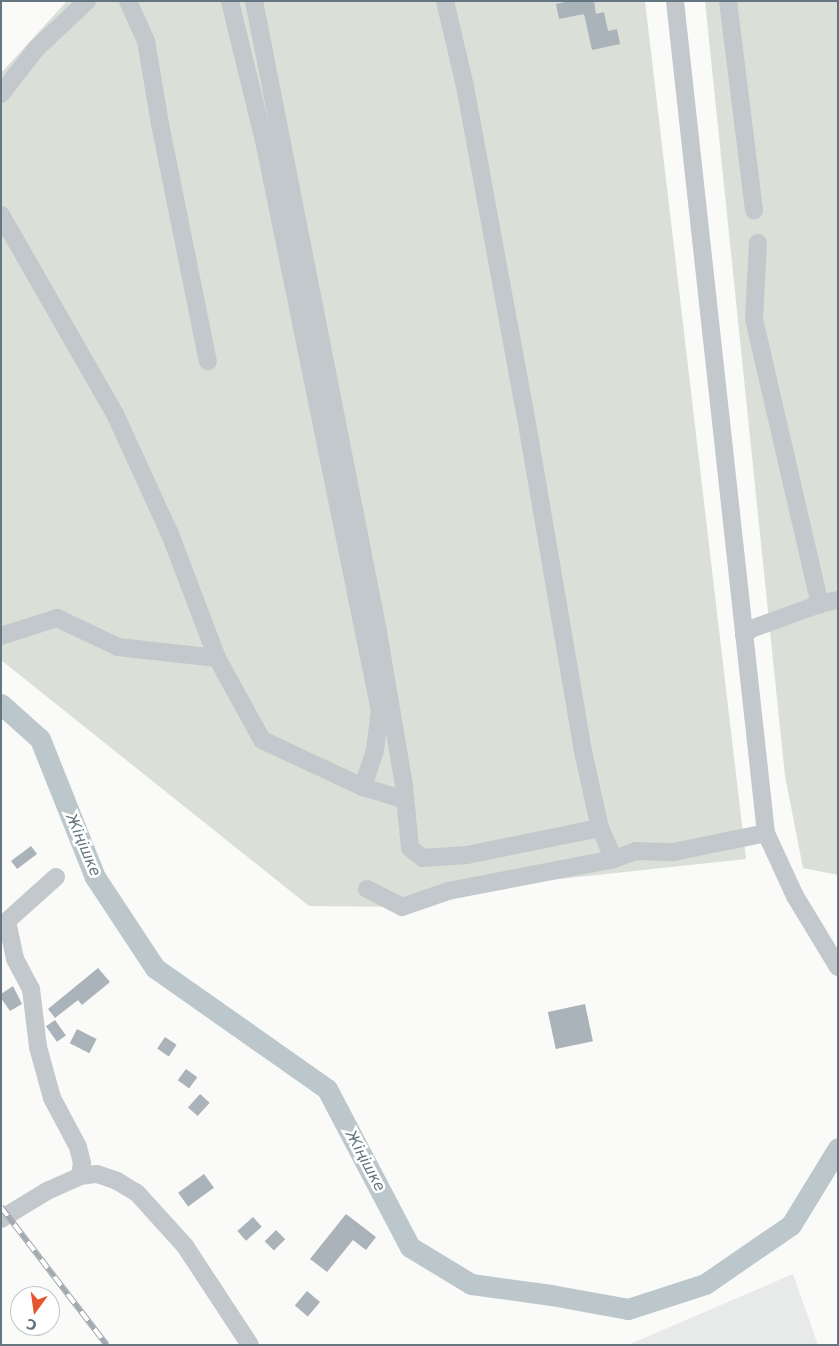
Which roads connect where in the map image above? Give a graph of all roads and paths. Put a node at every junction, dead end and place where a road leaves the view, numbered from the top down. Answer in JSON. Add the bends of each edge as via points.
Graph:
{"nodes":[{"id":1,"x":87,"y":1,"type":"edge"},
{"id":2,"x":128,"y":1,"type":"edge"},
{"id":3,"x":230,"y":1,"type":"edge"},
{"id":4,"x":254,"y":1,"type":"edge"},
{"id":5,"x":445,"y":1,"type":"edge"},
{"id":6,"x":675,"y":1,"type":"edge"},
{"id":7,"x":728,"y":1,"type":"edge"},
{"id":8,"x":1,"y":94,"type":"edge"},
{"id":9,"x":754,"y":210,"type":"dead end"},
{"id":10,"x":1,"y":215,"type":"edge"},
{"id":11,"x":758,"y":244,"type":"dead end"},
{"id":12,"x":208,"y":361,"type":"dead end"},
{"id":13,"x":838,"y":600,"type":"edge"},
{"id":14,"x":820,"y":604,"type":"junction"},
{"id":15,"x":744,"y":635,"type":"junction"},
{"id":16,"x":1,"y":636,"type":"edge"},
{"id":17,"x":217,"y":658,"type":"junction"},
{"id":18,"x":363,"y":787,"type":"junction"},
{"id":19,"x":405,"y":800,"type":"junction"},
{"id":20,"x":600,"y":828,"type":"junction"},
{"id":21,"x":766,"y":833,"type":"junction"},
{"id":22,"x":614,"y":859,"type":"junction"},
{"id":23,"x":56,"y":878,"type":"dead end"},
{"id":24,"x":367,"y":889,"type":"dead end"},
{"id":25,"x":836,"y":959,"type":"edge"},
{"id":26,"x":80,"y":1176,"type":"junction"},
{"id":27,"x":1,"y":1219,"type":"edge"},
{"id":28,"x":250,"y":1345,"type":"edge"}],
"edges":[{"from":1,"to":8,"type":"street","via":[[37,48]]},
{"from":2,"to":12,"type":"street","via":[[146,41]]},
{"from":3,"to":18,"type":"street","via":[[267,154],[380,711],[375,750]]},
{"from":4,"to":19,"type":"street","via":[[376,626]]},
{"from":5,"to":20,"type":"street","via":[[465,86],[526,415],[582,747]]},
{"from":6,"to":15,"type":"street"},
{"from":7,"to":9,"type":"street"},
{"from":10,"to":17,"type":"street","via":[[115,414],[170,534]]},
{"from":11,"to":14,"type":"street","via":[[754,318]]},
{"from":13,"to":14,"type":"street"},
{"from":14,"to":15,"type":"street","via":[[751,629]]},
{"from":15,"to":21,"type":"street"},
{"from":16,"to":17,"type":"street","via":[[57,618],[118,648]]},
{"from":17,"to":18,"type":"street","via":[[262,740]]},
{"from":18,"to":19,"type":"street"},
{"from":19,"to":20,"type":"street","via":[[410,848],[423,858],[467,855]]},
{"from":20,"to":22,"type":"street"},
{"from":21,"to":22,"type":"street","via":[[673,852],[636,851]]},
{"from":21,"to":25,"type":"street","via":[[795,896]]},
{"from":22,"to":24,"type":"street","via":[[448,891],[402,907]]},
{"from":23,"to":26,"type":"street","via":[[7,921],[15,959],[30,989],[38,1047],[52,1098],[78,1147],[82,1163]]},
{"from":26,"to":27,"type":"street","via":[[47,1191]]},
{"from":26,"to":28,"type":"street","via":[[97,1174],[118,1181],[137,1193],[185,1246]]}]}
